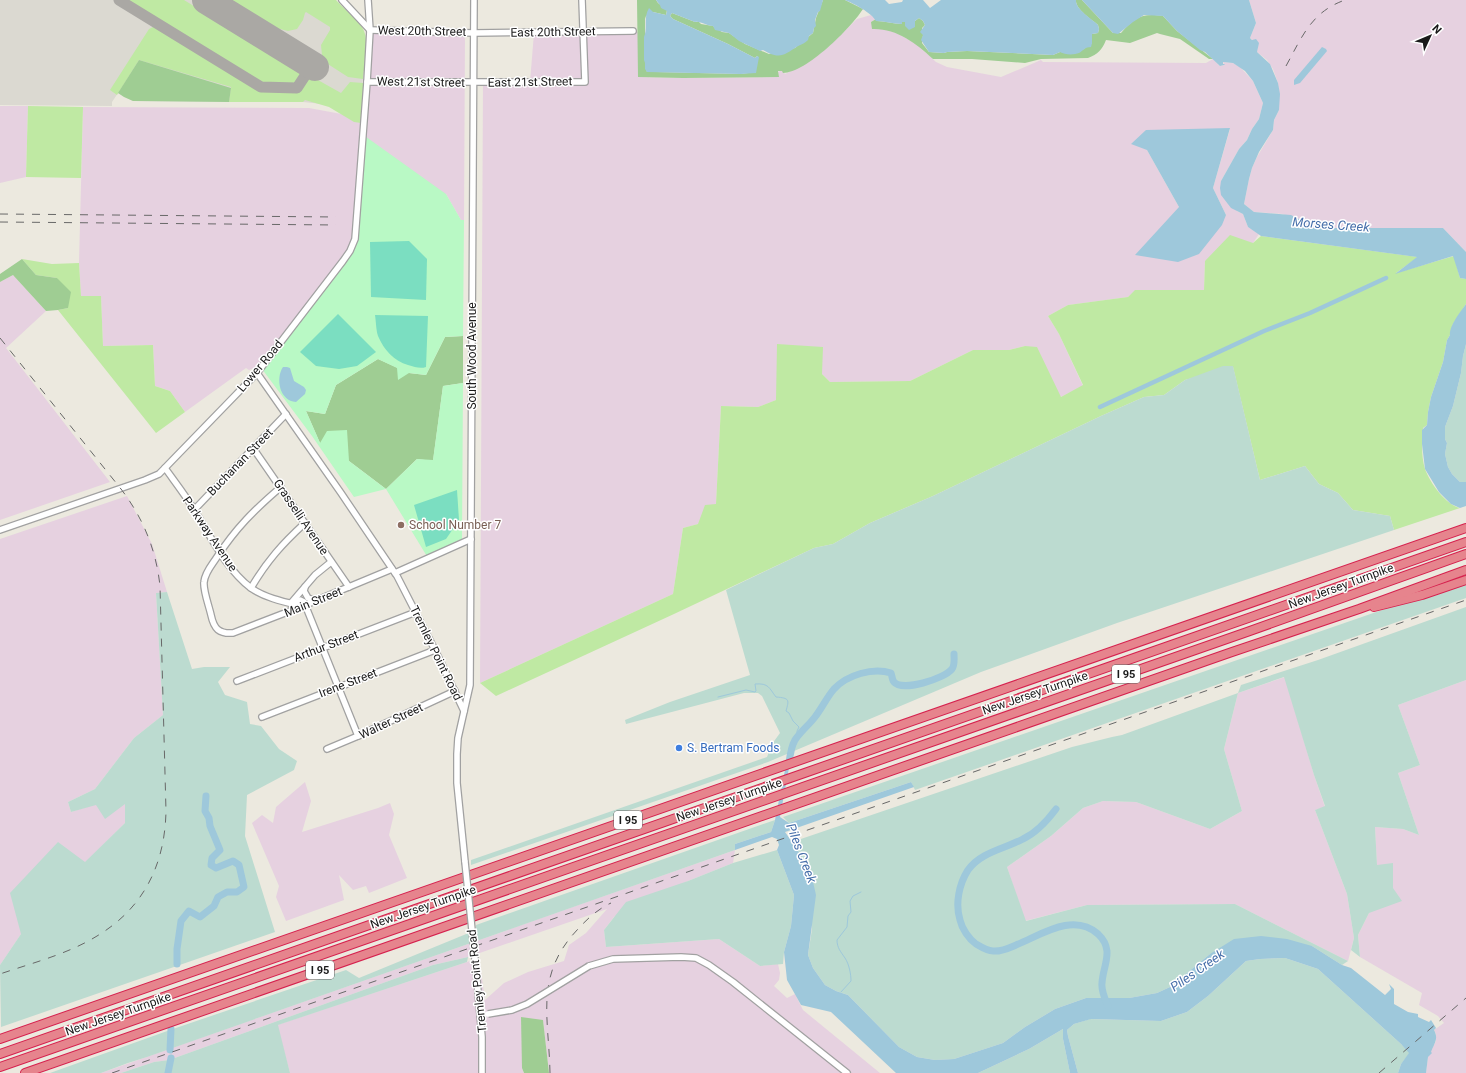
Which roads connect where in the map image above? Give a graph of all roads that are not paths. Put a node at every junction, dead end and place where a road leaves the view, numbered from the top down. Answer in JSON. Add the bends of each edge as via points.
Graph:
{"nodes":[{"id":1,"x":342,"y":0,"type":"edge"},
{"id":2,"x":368,"y":0,"type":"edge"},
{"id":3,"x":474,"y":0,"type":"edge"},
{"id":4,"x":582,"y":0,"type":"edge"},
{"id":5,"x":370,"y":30,"type":"junction"},
{"id":6,"x":583,"y":31,"type":"junction"},
{"id":7,"x":633,"y":31,"type":"dead end"},
{"id":8,"x":474,"y":33,"type":"junction"},
{"id":9,"x":367,"y":82,"type":"junction"},
{"id":10,"x":474,"y":83,"type":"junction"},
{"id":11,"x":257,"y":373,"type":"junction"},
{"id":12,"x":286,"y":414,"type":"junction"},
{"id":13,"x":253,"y":448,"type":"junction"},
{"id":14,"x":166,"y":468,"type":"junction"},
{"id":15,"x":280,"y":487,"type":"junction"},
{"id":16,"x":194,"y":510,"type":"junction"},
{"id":17,"x":305,"y":523,"type":"junction"},
{"id":18,"x":1466,"y":528,"type":"edge"},
{"id":19,"x":0,"y":530,"type":"edge"},
{"id":20,"x":471,"y":538,"type":"junction"},
{"id":21,"x":1466,"y":542,"type":"edge"},
{"id":22,"x":220,"y":552,"type":"junction"},
{"id":23,"x":1466,"y":554,"type":"edge"},
{"id":24,"x":331,"y":562,"type":"junction"},
{"id":25,"x":1466,"y":570,"type":"edge"},
{"id":26,"x":393,"y":571,"type":"junction"},
{"id":27,"x":1466,"y":580,"type":"edge"},
{"id":28,"x":305,"y":586,"type":"junction"},
{"id":29,"x":349,"y":587,"type":"junction"},
{"id":30,"x":251,"y":588,"type":"junction"},
{"id":31,"x":317,"y":600,"type":"junction"},
{"id":32,"x":291,"y":604,"type":"junction"},
{"id":33,"x":304,"y":606,"type":"junction"},
{"id":34,"x":1359,"y":609,"type":"junction"},
{"id":35,"x":416,"y":612,"type":"junction"},
{"id":36,"x":322,"y":648,"type":"junction"},
{"id":37,"x":435,"y":650,"type":"junction"},
{"id":38,"x":237,"y":681,"type":"dead end"},
{"id":39,"x":338,"y":687,"type":"junction"},
{"id":40,"x":455,"y":692,"type":"junction"},
{"id":41,"x":464,"y":711,"type":"junction"},
{"id":42,"x":262,"y":717,"type":"dead end"},
{"id":43,"x":358,"y":736,"type":"junction"},
{"id":44,"x":327,"y":749,"type":"dead end"},
{"id":45,"x":480,"y":1015,"type":"junction"},
{"id":46,"x":0,"y":1039,"type":"edge"},
{"id":47,"x":0,"y":1054,"type":"edge"},
{"id":48,"x":0,"y":1067,"type":"edge"},
{"id":49,"x":25,"y":1073,"type":"edge"},
{"id":50,"x":482,"y":1073,"type":"edge"},
{"id":51,"x":847,"y":1073,"type":"edge"}],
"edges":[{"from":1,"to":5,"type":"street"},
{"from":2,"to":5,"type":"street","name":"Lower Road"},
{"from":3,"to":8,"type":"street","name":"South Wood Avenue"},
{"from":4,"to":6,"type":"street"},
{"from":5,"to":8,"type":"street","name":"West 20th Street"},
{"from":5,"to":9,"type":"street","name":"Lower Road"},
{"from":6,"to":7,"type":"street","name":"East 20th Street"},
{"from":6,"to":8,"type":"street","name":"East 20th Street"},
{"from":6,"to":10,"type":"street","name":"East 21st Street","via":[[585,82]]},
{"from":8,"to":10,"type":"street","name":"South Wood Avenue"},
{"from":9,"to":10,"type":"street","name":"West 21st Street"},
{"from":9,"to":11,"type":"street","name":"Lower Road","via":[[355,239],[343,261]]},
{"from":10,"to":20,"type":"street","name":"South Wood Avenue"},
{"from":11,"to":12,"type":"street","name":"Tremley Point Road"},
{"from":11,"to":14,"type":"street","name":"Lower Road"},
{"from":12,"to":13,"type":"street","name":"Buchanan Street"},
{"from":12,"to":26,"type":"street","name":"Tremley Point Road"},
{"from":13,"to":15,"type":"street","name":"Grasselli Avenue"},
{"from":13,"to":16,"type":"street","name":"Buchanan Street"},
{"from":14,"to":16,"type":"street","name":"Parkway Avenue"},
{"from":14,"to":19,"type":"street","name":"Lower Road","via":[[151,478]]},
{"from":15,"to":17,"type":"street","name":"Grasselli Avenue"},
{"from":15,"to":22,"type":"street","via":[[237,528]]},
{"from":16,"to":22,"type":"street","name":"Parkway Avenue"},
{"from":17,"to":24,"type":"street","name":"Grasselli Avenue"},
{"from":17,"to":30,"type":"street","via":[[274,553]]},
{"from":18,"to":46,"type":"highway","name":"New Jersey Turnpike","number":"I 95"},
{"from":20,"to":26,"type":"street","name":"Main Street"},
{"from":20,"to":41,"type":"street","name":"South Wood Avenue","via":[[470,685]]},
{"from":21,"to":47,"type":"highway","name":"New Jersey Turnpike","number":"I 95"},
{"from":22,"to":30,"type":"street","name":"Parkway Avenue"},
{"from":22,"to":33,"type":"street","name":"Main Street","via":[[203,583],[213,625],[224,634],[233,633]]},
{"from":23,"to":48,"type":"highway","name":"New Jersey Turnpike","number":"I 95"},
{"from":24,"to":28,"type":"street"},
{"from":24,"to":29,"type":"street","name":"Grasselli Avenue"},
{"from":25,"to":34,"type":"highway","name":"New Jersey Turnpike","number":"I 95"},
{"from":26,"to":29,"type":"street","name":"Main Street"},
{"from":26,"to":35,"type":"street","name":"Tremley Point Road"},
{"from":27,"to":34,"type":"highway","via":[[1407,600]]},
{"from":28,"to":31,"type":"street","via":[[304,591],[308,598]]},
{"from":28,"to":32,"type":"street"},
{"from":29,"to":31,"type":"street","name":"Main Street"},
{"from":30,"to":32,"type":"street","name":"Parkway Avenue"},
{"from":31,"to":33,"type":"street","name":"Main Street"},
{"from":32,"to":33,"type":"street","name":"Parkway Avenue"},
{"from":33,"to":36,"type":"street"},
{"from":34,"to":49,"type":"highway","name":"New Jersey Turnpike","number":"I 95"},
{"from":35,"to":36,"type":"street","name":"Arthur Street"},
{"from":35,"to":37,"type":"street","name":"Tremley Point Road"},
{"from":36,"to":38,"type":"street","name":"Arthur Street"},
{"from":36,"to":39,"type":"street"},
{"from":37,"to":39,"type":"street","name":"Irene Street"},
{"from":37,"to":40,"type":"street","name":"Tremley Point Road"},
{"from":39,"to":42,"type":"street","name":"Irene Street"},
{"from":39,"to":43,"type":"street"},
{"from":40,"to":41,"type":"street","name":"Tremley Point Road"},
{"from":40,"to":43,"type":"street","name":"Walter Street"},
{"from":41,"to":45,"type":"street","name":"Tremley Point Road","bridge":true,"via":[[458,738],[457,784]]},
{"from":43,"to":44,"type":"street","name":"Walter Street"},
{"from":45,"to":50,"type":"street","name":"Tremley Point Road"},
{"from":45,"to":51,"type":"street","bridge":true,"via":[[512,1010],[527,1004],[589,966],[613,959],[696,958],[733,982]]}]}
